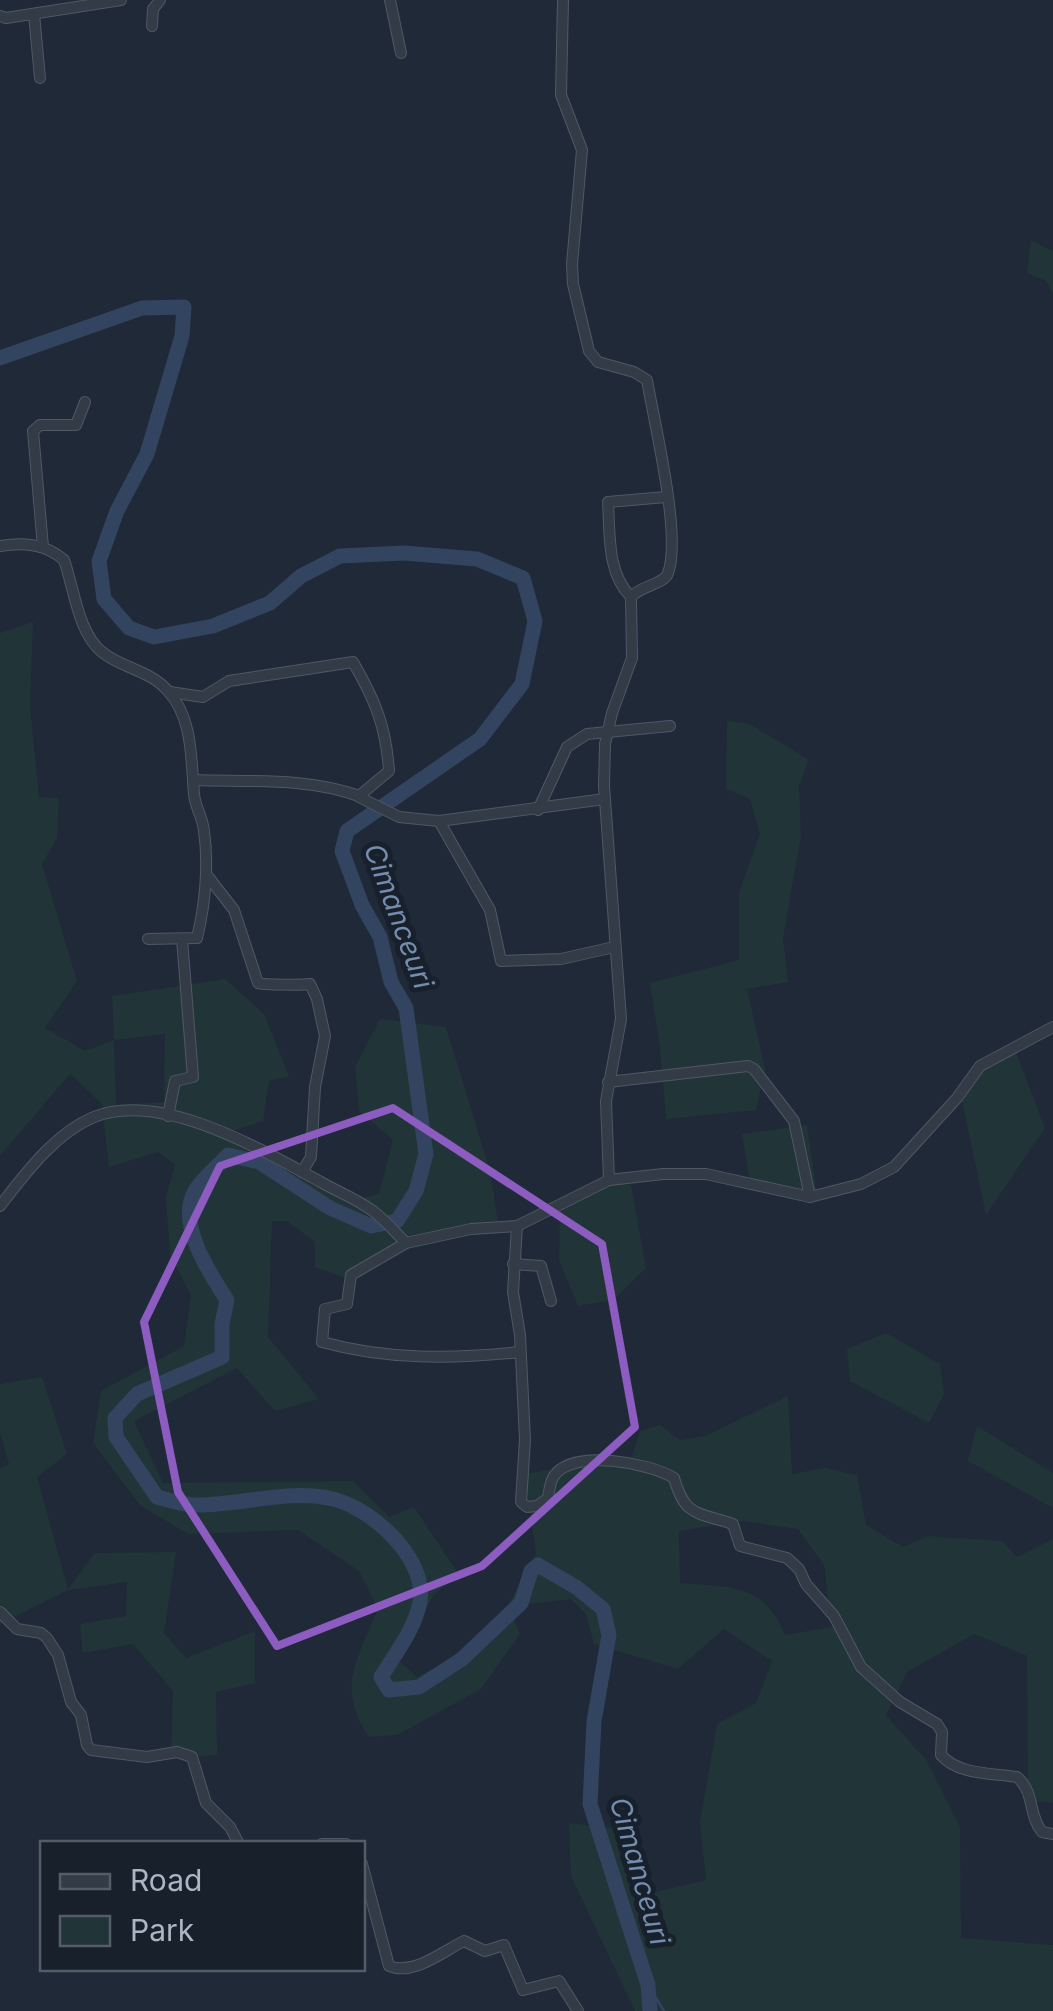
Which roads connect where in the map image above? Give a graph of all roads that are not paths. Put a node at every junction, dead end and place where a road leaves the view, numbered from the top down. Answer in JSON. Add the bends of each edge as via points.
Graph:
{"nodes":[{"id":1,"x":121,"y":0,"type":"edge"},
{"id":2,"x":160,"y":0,"type":"edge"},
{"id":3,"x":390,"y":0,"type":"edge"},
{"id":4,"x":563,"y":0,"type":"edge"},
{"id":5,"x":34,"y":14,"type":"junction"},
{"id":6,"x":0,"y":16,"type":"edge"},
{"id":7,"x":152,"y":26,"type":"dead end"},
{"id":8,"x":402,"y":53,"type":"dead end"},
{"id":9,"x":40,"y":78,"type":"dead end"},
{"id":10,"x":85,"y":402,"type":"dead end"},
{"id":11,"x":666,"y":497,"type":"junction"},
{"id":12,"x":0,"y":546,"type":"edge"},
{"id":13,"x":42,"y":547,"type":"junction"},
{"id":14,"x":630,"y":597,"type":"junction"},
{"id":15,"x":170,"y":692,"type":"junction"},
{"id":16,"x":670,"y":726,"type":"dead end"},
{"id":17,"x":607,"y":734,"type":"junction"},
{"id":18,"x":194,"y":780,"type":"junction"},
{"id":19,"x":359,"y":797,"type":"dead end"},
{"id":20,"x":605,"y":799,"type":"junction"},
{"id":21,"x":538,"y":810,"type":"junction"},
{"id":22,"x":439,"y":821,"type":"junction"},
{"id":23,"x":206,"y":874,"type":"junction"},
{"id":24,"x":148,"y":939,"type":"dead end"},
{"id":25,"x":182,"y":939,"type":"junction"},
{"id":26,"x":614,"y":947,"type":"junction"},
{"id":27,"x":1053,"y":1027,"type":"edge"},
{"id":28,"x":608,"y":1082,"type":"junction"},
{"id":29,"x":168,"y":1116,"type":"junction"},
{"id":30,"x":302,"y":1172,"type":"junction"},
{"id":31,"x":609,"y":1180,"type":"junction"},
{"id":32,"x":810,"y":1196,"type":"junction"},
{"id":33,"x":0,"y":1206,"type":"edge"},
{"id":34,"x":517,"y":1226,"type":"junction"},
{"id":35,"x":406,"y":1243,"type":"junction"},
{"id":36,"x":513,"y":1264,"type":"junction"},
{"id":37,"x":551,"y":1302,"type":"dead end"},
{"id":38,"x":520,"y":1352,"type":"junction"},
{"id":39,"x":0,"y":1612,"type":"edge"},
{"id":40,"x":1053,"y":1834,"type":"edge"},
{"id":41,"x":237,"y":1841,"type":"edge"},
{"id":42,"x":1053,"y":1843,"type":"edge"},
{"id":43,"x":365,"y":1876,"type":"edge"},
{"id":44,"x":578,"y":2011,"type":"edge"}],
"edges":[{"from":1,"to":5,"type":"street"},
{"from":2,"to":7,"type":"street"},
{"from":3,"to":8,"type":"street"},
{"from":4,"to":11,"type":"street","via":[[561,95],[582,150],[573,284],[589,351],[598,362],[647,380]]},
{"from":5,"to":6,"type":"street"},
{"from":5,"to":9,"type":"street"},
{"from":10,"to":13,"type":"street","via":[[76,425],[40,425],[34,431]]},
{"from":11,"to":14,"type":"street","via":[[668,573]]},
{"from":11,"to":14,"type":"street","via":[[608,502],[618,583]]},
{"from":12,"to":13,"type":"street"},
{"from":13,"to":15,"type":"street","via":[[64,560],[99,650]]},
{"from":14,"to":17,"type":"street","via":[[632,658]]},
{"from":15,"to":18,"type":"street","via":[[185,724]]},
{"from":15,"to":18,"type":"street","via":[[203,697],[229,681],[352,662],[387,735],[388,771],[358,796],[271,781]]},
{"from":16,"to":17,"type":"street"},
{"from":17,"to":20,"type":"street"},
{"from":17,"to":21,"type":"street","via":[[587,734],[566,747]]},
{"from":18,"to":23,"type":"street"},
{"from":19,"to":22,"type":"street","via":[[399,816]]},
{"from":20,"to":21,"type":"street"},
{"from":20,"to":26,"type":"street"},
{"from":21,"to":22,"type":"street"},
{"from":22,"to":26,"type":"street","via":[[490,910],[501,961]]},
{"from":23,"to":25,"type":"street","via":[[197,938]]},
{"from":23,"to":30,"type":"street","via":[[234,910],[258,983],[310,984],[318,999],[325,1036],[311,1158]]},
{"from":24,"to":25,"type":"street"},
{"from":25,"to":29,"type":"street","via":[[193,1077],[174,1081]]},
{"from":26,"to":28,"type":"street","via":[[621,1020]]},
{"from":27,"to":32,"type":"street","via":[[980,1066],[894,1167],[861,1184]]},
{"from":28,"to":31,"type":"street"},
{"from":28,"to":32,"type":"street","via":[[754,1069],[794,1121]]},
{"from":29,"to":30,"type":"street","via":[[230,1135]]},
{"from":29,"to":33,"type":"street","via":[[130,1111],[94,1117],[52,1147]]},
{"from":30,"to":35,"type":"street","via":[[372,1210]]},
{"from":31,"to":32,"type":"street","via":[[706,1174]]},
{"from":31,"to":34,"type":"street"},
{"from":34,"to":35,"type":"street"},
{"from":34,"to":36,"type":"street"},
{"from":35,"to":38,"type":"street","via":[[351,1275],[347,1304],[325,1310],[322,1342],[417,1358]]},
{"from":36,"to":37,"type":"street","via":[[541,1266]]},
{"from":36,"to":38,"type":"street"},
{"from":38,"to":40,"type":"street","via":[[520,1502],[537,1506],[548,1498],[552,1477],[582,1460],[658,1468],[674,1478],[688,1510],[733,1524],[740,1546],[787,1558],[799,1569],[861,1667],[937,1724],[946,1762],[1017,1777],[1030,1792],[1036,1826]]},
{"from":39,"to":41,"type":"street","via":[[17,1629],[47,1638],[91,1750],[192,1757],[206,1802]]},
{"from":40,"to":42,"type":"street"},
{"from":43,"to":44,"type":"street","via":[[393,1970],[412,1968],[464,1940],[485,1950],[504,1945],[523,1990],[559,1980]]}]}
